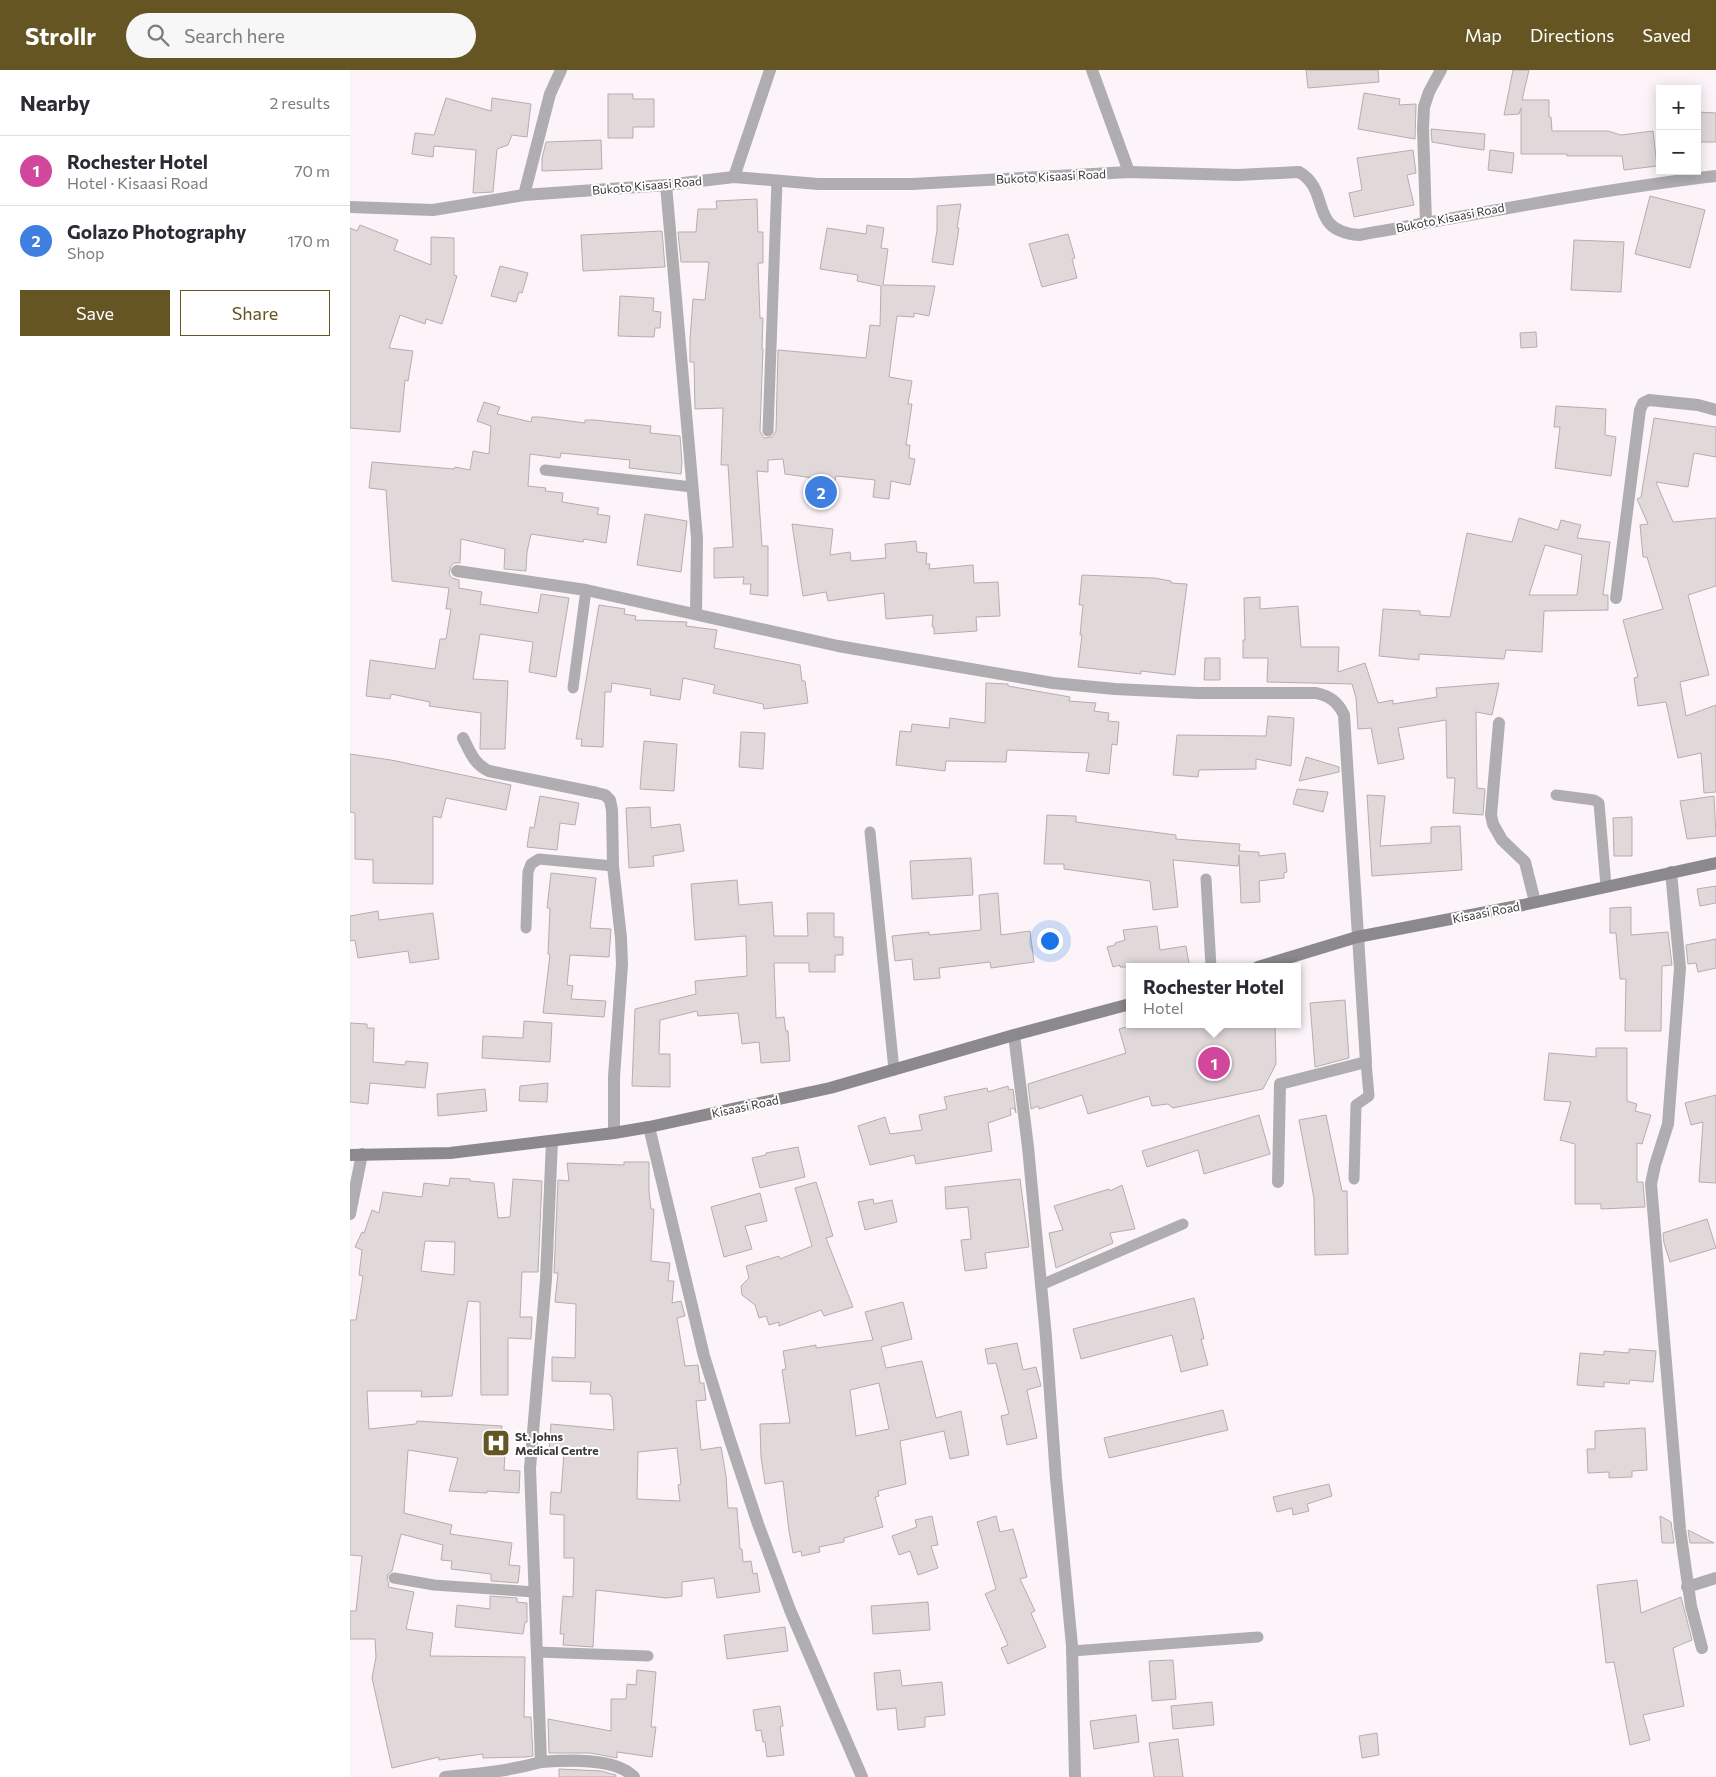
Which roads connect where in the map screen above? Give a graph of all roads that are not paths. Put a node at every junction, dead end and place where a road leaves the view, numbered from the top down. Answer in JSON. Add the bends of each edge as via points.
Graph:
{"nodes":[{"id":1,"x":561,"y":70,"type":"edge"},
{"id":2,"x":770,"y":70,"type":"edge"},
{"id":3,"x":1092,"y":70,"type":"edge"},
{"id":4,"x":1441,"y":70,"type":"edge"},
{"id":5,"x":1129,"y":172,"type":"junction"},
{"id":6,"x":734,"y":176,"type":"junction"},
{"id":7,"x":1716,"y":176,"type":"edge"},
{"id":8,"x":778,"y":180,"type":"junction"},
{"id":9,"x":666,"y":185,"type":"junction"},
{"id":10,"x":524,"y":195,"type":"junction"},
{"id":11,"x":350,"y":207,"type":"edge"},
{"id":12,"x":1426,"y":223,"type":"junction"},
{"id":13,"x":1716,"y":410,"type":"edge"},
{"id":14,"x":768,"y":431,"type":"dead end"},
{"id":15,"x":545,"y":470,"type":"dead end"},
{"id":16,"x":692,"y":487,"type":"junction"},
{"id":17,"x":457,"y":571,"type":"dead end"},
{"id":18,"x":586,"y":590,"type":"junction"},
{"id":19,"x":1616,"y":598,"type":"dead end"},
{"id":20,"x":696,"y":614,"type":"junction"},
{"id":21,"x":573,"y":688,"type":"dead end"},
{"id":22,"x":1499,"y":723,"type":"dead end"},
{"id":23,"x":463,"y":738,"type":"dead end"},
{"id":24,"x":1556,"y":795,"type":"dead end"},
{"id":25,"x":870,"y":832,"type":"dead end"},
{"id":26,"x":1716,"y":863,"type":"edge"},
{"id":27,"x":613,"y":866,"type":"junction"},
{"id":28,"x":1671,"y":872,"type":"junction"},
{"id":29,"x":1206,"y":879,"type":"dead end"},
{"id":30,"x":1606,"y":886,"type":"junction"},
{"id":31,"x":1535,"y":902,"type":"junction"},
{"id":32,"x":526,"y":928,"type":"dead end"},
{"id":33,"x":1357,"y":937,"type":"junction"},
{"id":34,"x":1211,"y":963,"type":"edge"},
{"id":35,"x":1271,"y":963,"type":"edge"},
{"id":36,"x":1126,"y":1005,"type":"edge"},
{"id":37,"x":1014,"y":1035,"type":"junction"},
{"id":38,"x":1366,"y":1062,"type":"junction"},
{"id":39,"x":894,"y":1070,"type":"junction"},
{"id":40,"x":649,"y":1127,"type":"junction"},
{"id":41,"x":614,"y":1133,"type":"junction"},
{"id":42,"x":552,"y":1141,"type":"junction"},
{"id":43,"x":356,"y":1155,"type":"edge"},
{"id":44,"x":1354,"y":1179,"type":"dead end"},
{"id":45,"x":1278,"y":1182,"type":"dead end"},
{"id":46,"x":350,"y":1214,"type":"edge"},
{"id":47,"x":1183,"y":1224,"type":"dead end"},
{"id":48,"x":1041,"y":1285,"type":"junction"},
{"id":49,"x":394,"y":1578,"type":"dead end"},
{"id":50,"x":1716,"y":1578,"type":"edge"},
{"id":51,"x":1687,"y":1587,"type":"junction"},
{"id":52,"x":535,"y":1592,"type":"junction"},
{"id":53,"x":1258,"y":1637,"type":"dead end"},
{"id":54,"x":1702,"y":1648,"type":"dead end"},
{"id":55,"x":537,"y":1652,"type":"junction"},
{"id":56,"x":1072,"y":1652,"type":"junction"},
{"id":57,"x":648,"y":1656,"type":"dead end"},
{"id":58,"x":541,"y":1762,"type":"junction"},
{"id":59,"x":445,"y":1777,"type":"edge"},
{"id":60,"x":634,"y":1777,"type":"edge"},
{"id":61,"x":862,"y":1777,"type":"edge"},
{"id":62,"x":1075,"y":1777,"type":"edge"}],
"edges":[{"from":1,"to":10,"type":"street","via":[[550,94]]},
{"from":2,"to":6,"type":"street"},
{"from":3,"to":5,"type":"street"},
{"from":4,"to":12,"type":"street","via":[[1424,107]]},
{"from":5,"to":8,"type":"street","name":"Bukoto Kisaasi Road","via":[[912,184],[818,184]]},
{"from":5,"to":12,"type":"street","name":"Bukoto Kisaasi Road","via":[[1238,175],[1299,172],[1313,185],[1326,220],[1347,234],[1359,235]]},
{"from":6,"to":8,"type":"street","name":"Bukoto Kisaasi Road"},
{"from":6,"to":9,"type":"street","name":"Bukoto Kisaasi Road"},
{"from":7,"to":12,"type":"street","name":"Bukoto Kisaasi Road","via":[[1634,186]]},
{"from":8,"to":14,"type":"lane"},
{"from":9,"to":10,"type":"street","name":"Bukoto Kisaasi Road"},
{"from":9,"to":16,"type":"street"},
{"from":10,"to":11,"type":"street","name":"Bukoto Kisaasi Road","via":[[433,210]]},
{"from":13,"to":19,"type":"street","via":[[1648,400],[1643,403]]},
{"from":15,"to":16,"type":"lane"},
{"from":16,"to":20,"type":"street","via":[[697,538]]},
{"from":17,"to":18,"type":"street"},
{"from":18,"to":20,"type":"street"},
{"from":18,"to":21,"type":"lane"},
{"from":20,"to":33,"type":"street","via":[[838,646],[1053,683],[1197,693],[1326,695],[1340,706],[1344,715]]},
{"from":22,"to":31,"type":"street","via":[[1491,815],[1502,840],[1525,862]]},
{"from":23,"to":27,"type":"street","via":[[479,766],[489,771],[605,795],[612,810]]},
{"from":24,"to":30,"type":"lane","via":[[1599,803]]},
{"from":25,"to":39,"type":"lane"},
{"from":26,"to":28,"type":"main road","name":"Kisaasi Road"},
{"from":27,"to":32,"type":"lane","via":[[539,859],[531,864]]},
{"from":27,"to":41,"type":"street","via":[[622,964],[614,1077]]},
{"from":28,"to":30,"type":"main road","name":"Kisaasi Road"},
{"from":28,"to":51,"type":"street","via":[[1680,968],[1668,1124],[1651,1184]]},
{"from":29,"to":34,"type":"lane"},
{"from":30,"to":31,"type":"main road","name":"Kisaasi Road"},
{"from":31,"to":33,"type":"main road","name":"Kisaasi Road"},
{"from":33,"to":35,"type":"main road","name":"Kisaasi Road"},
{"from":33,"to":38,"type":"street"},
{"from":36,"to":37,"type":"main road","name":"Kisaasi Road"},
{"from":37,"to":39,"type":"main road","name":"Kisaasi Road"},
{"from":37,"to":48,"type":"street"},
{"from":38,"to":44,"type":"lane","via":[[1369,1096],[1356,1105]]},
{"from":38,"to":45,"type":"street","via":[[1280,1084]]},
{"from":39,"to":40,"type":"main road","name":"Kisaasi Road","via":[[830,1088]]},
{"from":40,"to":41,"type":"main road","name":"Kisaasi Road"},
{"from":40,"to":61,"type":"street","via":[[704,1356],[729,1437],[790,1610]]},
{"from":41,"to":42,"type":"main road","name":"Kisaasi Road"},
{"from":42,"to":43,"type":"main road","name":"Kisaasi Road","via":[[450,1153]]},
{"from":42,"to":52,"type":"street","via":[[546,1279],[530,1468]]},
{"from":43,"to":46,"type":"street"},
{"from":47,"to":48,"type":"lane"},
{"from":48,"to":56,"type":"street"},
{"from":49,"to":52,"type":"lane","via":[[434,1585]]},
{"from":50,"to":51,"type":"street"},
{"from":51,"to":54,"type":"street"},
{"from":52,"to":55,"type":"street"},
{"from":53,"to":56,"type":"lane"},
{"from":55,"to":57,"type":"lane"},
{"from":55,"to":58,"type":"street"},
{"from":56,"to":62,"type":"street"},
{"from":58,"to":59,"type":"street","via":[[521,1768]]},
{"from":58,"to":60,"type":"street","via":[[597,1762],[622,1768]]}]}
